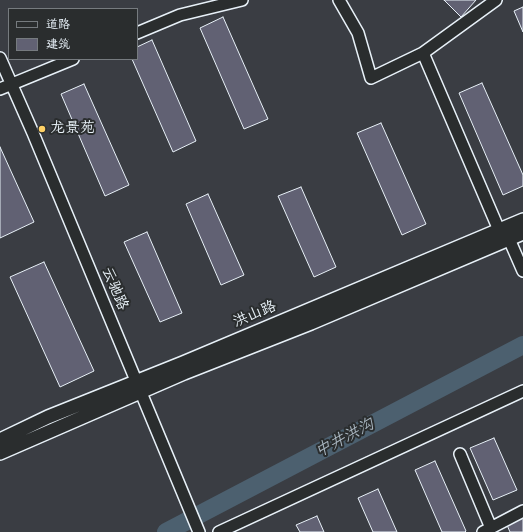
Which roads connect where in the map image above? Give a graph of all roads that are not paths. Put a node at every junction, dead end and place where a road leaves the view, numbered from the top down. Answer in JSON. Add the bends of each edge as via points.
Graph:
{"nodes":[{"id":1,"x":242,"y":0,"type":"edge"},
{"id":2,"x":339,"y":0,"type":"edge"},
{"id":3,"x":496,"y":0,"type":"edge"},
{"id":4,"x":138,"y":33,"type":"edge"},
{"id":5,"x":423,"y":53,"type":"junction"},
{"id":6,"x":0,"y":58,"type":"edge"},
{"id":7,"x":72,"y":60,"type":"edge"},
{"id":8,"x":11,"y":85,"type":"junction"},
{"id":9,"x":0,"y":90,"type":"edge"},
{"id":10,"x":523,"y":220,"type":"edge"},
{"id":11,"x":499,"y":230,"type":"junction"},
{"id":12,"x":523,"y":233,"type":"edge"},
{"id":13,"x":509,"y":239,"type":"junction"},
{"id":14,"x":523,"y":271,"type":"edge"},
{"id":15,"x":139,"y":387,"type":"junction"},
{"id":16,"x":523,"y":391,"type":"edge"},
{"id":17,"x":0,"y":440,"type":"edge"},
{"id":18,"x":0,"y":453,"type":"edge"},
{"id":19,"x":460,"y":454,"type":"dead end"},
{"id":20,"x":523,"y":511,"type":"edge"},
{"id":21,"x":487,"y":530,"type":"edge"},
{"id":22,"x":199,"y":532,"type":"edge"},
{"id":23,"x":219,"y":532,"type":"edge"}],
"edges":[{"from":1,"to":4,"type":"street","via":[[180,15]]},
{"from":2,"to":5,"type":"street","via":[[358,33],[372,78]]},
{"from":3,"to":5,"type":"street"},
{"from":5,"to":11,"type":"street"},
{"from":6,"to":8,"type":"street","name":"云驰路"},
{"from":7,"to":8,"type":"street"},
{"from":8,"to":9,"type":"street"},
{"from":8,"to":15,"type":"street","name":"云驰路"},
{"from":10,"to":11,"type":"main road","name":"洪山路"},
{"from":11,"to":15,"type":"main road","name":"洪山路"},
{"from":12,"to":13,"type":"main road","name":"洪山路"},
{"from":13,"to":14,"type":"street"},
{"from":13,"to":15,"type":"main road","name":"洪山路","via":[[311,323],[184,373]]},
{"from":15,"to":17,"type":"main road","name":"洪山路","via":[[48,418]]},
{"from":15,"to":18,"type":"main road","name":"洪山路"},
{"from":15,"to":22,"type":"street","name":"云驰路"},
{"from":16,"to":23,"type":"street"},
{"from":19,"to":21,"type":"street"},
{"from":20,"to":21,"type":"street"}]}
